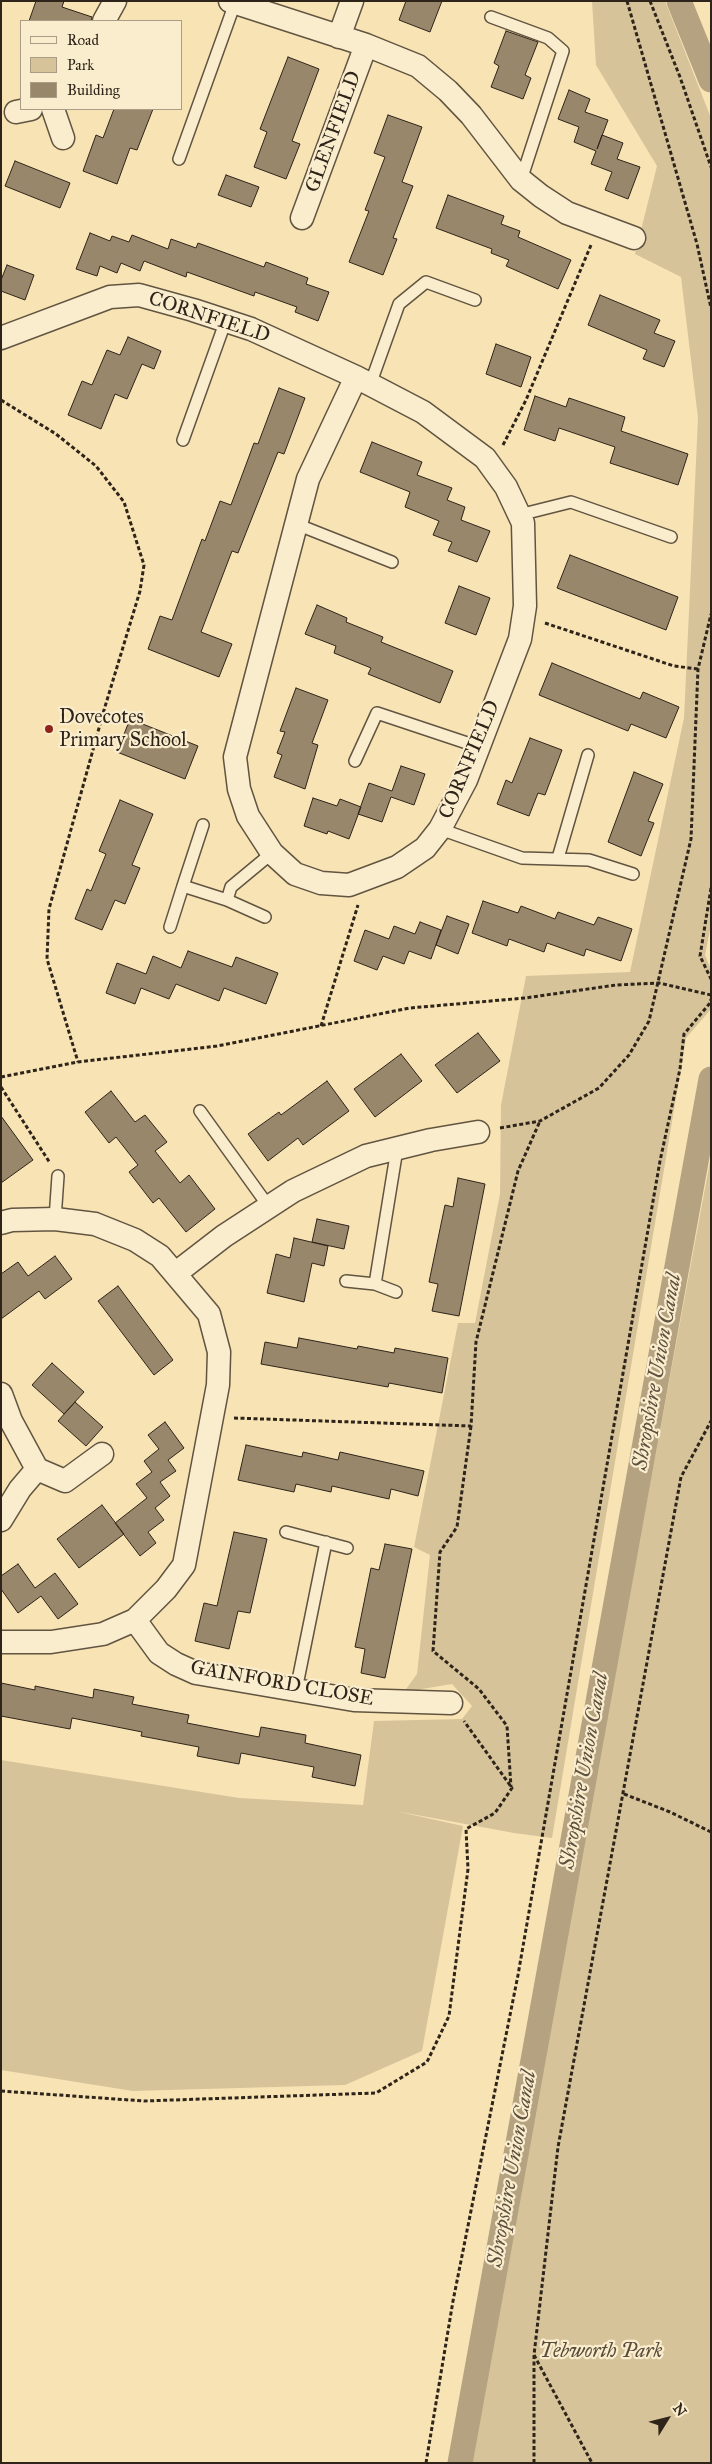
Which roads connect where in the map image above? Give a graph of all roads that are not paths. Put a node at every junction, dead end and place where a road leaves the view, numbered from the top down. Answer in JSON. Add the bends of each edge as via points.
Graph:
{"nodes":[{"id":1,"x":115,"y":1,"type":"edge"},
{"id":2,"x":352,"y":1,"type":"edge"},
{"id":3,"x":232,"y":2,"type":"edge"},
{"id":4,"x":491,"y":16,"type":"dead end"},
{"id":5,"x":105,"y":20,"type":"edge"},
{"id":6,"x":340,"y":37,"type":"junction"},
{"id":7,"x":366,"y":46,"type":"junction"},
{"id":8,"x":53,"y":110,"type":"edge"},
{"id":9,"x":62,"y":138,"type":"dead end"},
{"id":10,"x":179,"y":160,"type":"dead end"},
{"id":11,"x":521,"y":180,"type":"junction"},
{"id":12,"x":302,"y":218,"type":"dead end"},
{"id":13,"x":634,"y":238,"type":"dead end"},
{"id":14,"x":475,"y":300,"type":"dead end"},
{"id":15,"x":226,"y":320,"type":"junction"},
{"id":16,"x":1,"y":338,"type":"edge"},
{"id":17,"x":363,"y":381,"type":"junction"},
{"id":18,"x":184,"y":440,"type":"dead end"},
{"id":19,"x":519,"y":515,"type":"junction"},
{"id":20,"x":296,"y":524,"type":"junction"},
{"id":21,"x":671,"y":537,"type":"dead end"},
{"id":22,"x":392,"y":562,"type":"dead end"},
{"id":23,"x":478,"y":747,"type":"junction"},
{"id":24,"x":588,"y":755,"type":"dead end"},
{"id":25,"x":354,"y":761,"type":"dead end"},
{"id":26,"x":203,"y":825,"type":"dead end"},
{"id":27,"x":440,"y":829,"type":"junction"},
{"id":28,"x":272,"y":852,"type":"junction"},
{"id":29,"x":558,"y":858,"type":"junction"},
{"id":30,"x":633,"y":874,"type":"dead end"},
{"id":31,"x":183,"y":886,"type":"junction"},
{"id":32,"x":227,"y":900,"type":"junction"},
{"id":33,"x":265,"y":917,"type":"dead end"},
{"id":34,"x":170,"y":927,"type":"dead end"},
{"id":35,"x":200,"y":1111,"type":"dead end"},
{"id":36,"x":478,"y":1132,"type":"road end"},
{"id":37,"x":396,"y":1149,"type":"junction"},
{"id":38,"x":58,"y":1176,"type":"road end"},
{"id":39,"x":269,"y":1207,"type":"junction"},
{"id":40,"x":56,"y":1219,"type":"junction"},
{"id":41,"x":1,"y":1223,"type":"edge"},
{"id":42,"x":176,"y":1273,"type":"junction"},
{"id":43,"x":346,"y":1281,"type":"dead end"},
{"id":44,"x":375,"y":1284,"type":"junction"},
{"id":45,"x":396,"y":1292,"type":"dead end"},
{"id":46,"x":1,"y":1394,"type":"edge"},
{"id":47,"x":102,"y":1454,"type":"dead end"},
{"id":48,"x":37,"y":1470,"type":"junction"},
{"id":49,"x":1,"y":1520,"type":"edge"},
{"id":50,"x":286,"y":1532,"type":"dead end"},
{"id":51,"x":326,"y":1542,"type":"junction"},
{"id":52,"x":347,"y":1548,"type":"dead end"},
{"id":53,"x":135,"y":1620,"type":"junction"},
{"id":54,"x":1,"y":1642,"type":"edge"},
{"id":55,"x":296,"y":1690,"type":"junction"},
{"id":56,"x":451,"y":1703,"type":"road end"}],
"edges":[{"from":1,"to":5,"type":"street"},
{"from":2,"to":6,"type":"street"},
{"from":3,"to":6,"type":"street"},
{"from":3,"to":10,"type":"lane"},
{"from":4,"to":11,"type":"lane","via":[[548,38],[563,51]]},
{"from":6,"to":7,"type":"street"},
{"from":7,"to":11,"type":"street","via":[[418,66],[448,91],[471,115]]},
{"from":7,"to":12,"type":"street","name":"GLENFIELD"},
{"from":8,"to":9,"type":"street"},
{"from":11,"to":13,"type":"street","via":[[567,212]]},
{"from":14,"to":17,"type":"lane","via":[[426,282],[399,304]]},
{"from":15,"to":16,"type":"street","name":"CORNFIELD","via":[[139,295],[110,297]]},
{"from":15,"to":17,"type":"street","name":"CORNFIELD","via":[[251,328]]},
{"from":15,"to":18,"type":"lane"},
{"from":17,"to":19,"type":"street","name":"CORNFIELD","via":[[423,412],[485,458],[506,487]]},
{"from":17,"to":20,"type":"street","name":"CORNFIELD","via":[[308,479]]},
{"from":19,"to":21,"type":"lane","via":[[571,502]]},
{"from":19,"to":23,"type":"street","name":"CORNFIELD","via":[[523,523],[526,560],[520,638]]},
{"from":20,"to":22,"type":"lane"},
{"from":20,"to":28,"type":"street","name":"CORNFIELD","via":[[235,757],[239,789],[248,816]]},
{"from":23,"to":25,"type":"lane","via":[[377,713]]},
{"from":23,"to":27,"type":"street","name":"CORNFIELD","via":[[466,780]]},
{"from":24,"to":29,"type":"lane"},
{"from":26,"to":31,"type":"lane"},
{"from":27,"to":28,"type":"street","name":"CORNFIELD","via":[[425,848],[397,867],[349,885],[322,883],[294,874]]},
{"from":27,"to":29,"type":"lane","via":[[522,858]]},
{"from":28,"to":32,"type":"lane","via":[[231,887]]},
{"from":29,"to":30,"type":"lane","via":[[588,860]]},
{"from":31,"to":32,"type":"lane"},
{"from":31,"to":34,"type":"lane"},
{"from":32,"to":33,"type":"lane"},
{"from":35,"to":39,"type":"lane"},
{"from":36,"to":37,"type":"street"},
{"from":37,"to":39,"type":"street","via":[[366,1156],[293,1191]]},
{"from":37,"to":44,"type":"lane"},
{"from":38,"to":40,"type":"lane"},
{"from":39,"to":42,"type":"street"},
{"from":40,"to":41,"type":"street"},
{"from":40,"to":42,"type":"street","via":[[95,1224],[135,1240],[160,1256]]},
{"from":42,"to":53,"type":"street","via":[[210,1314],[219,1352],[218,1385],[184,1565],[166,1589]]},
{"from":43,"to":44,"type":"lane"},
{"from":44,"to":45,"type":"lane"},
{"from":46,"to":48,"type":"street"},
{"from":47,"to":48,"type":"street","via":[[65,1481]]},
{"from":48,"to":49,"type":"street","via":[[20,1489]]},
{"from":50,"to":51,"type":"lane"},
{"from":51,"to":52,"type":"lane"},
{"from":51,"to":55,"type":"lane"},
{"from":53,"to":54,"type":"street","via":[[103,1634],[51,1642]]},
{"from":53,"to":55,"type":"street","name":"GAINFORD CLOSE","via":[[160,1652],[196,1673]]},
{"from":55,"to":56,"type":"street","name":"GAINFORD CLOSE","via":[[354,1700]]}]}
